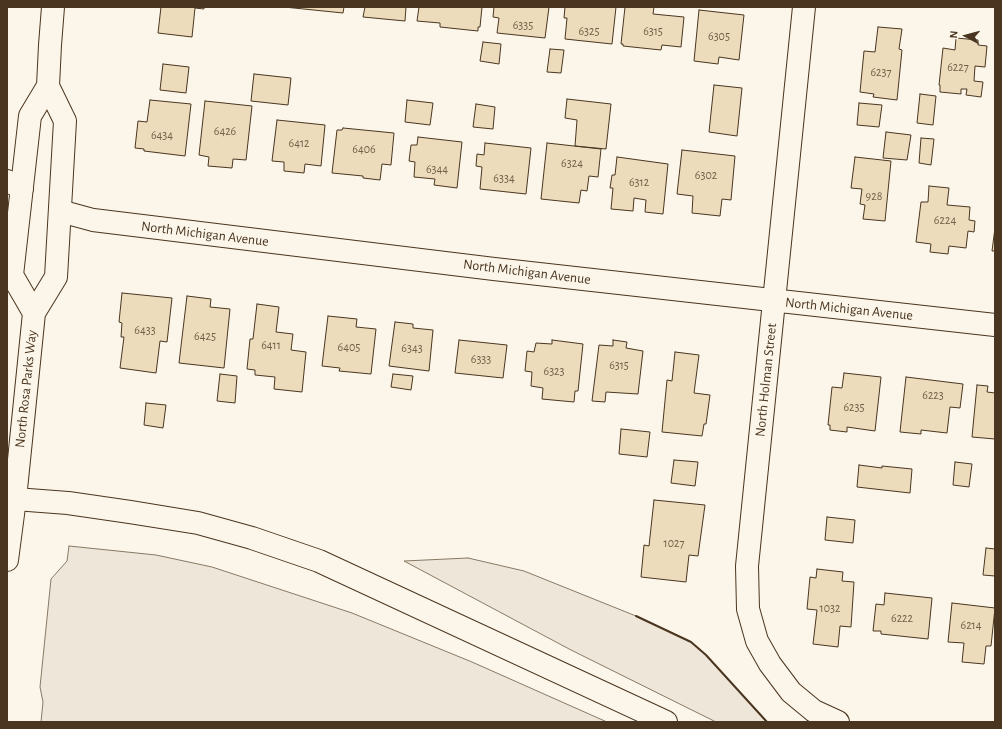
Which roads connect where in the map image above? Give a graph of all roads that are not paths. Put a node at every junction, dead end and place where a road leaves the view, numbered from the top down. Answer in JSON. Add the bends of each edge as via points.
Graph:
{"nodes":[{"id":1,"x":54,"y":7,"type":"edge"},
{"id":2,"x":804,"y":7,"type":"edge"},
{"id":3,"x":48,"y":86,"type":"junction"},
{"id":4,"x":15,"y":185,"type":"edge"},
{"id":5,"x":60,"y":211,"type":"junction"},
{"id":6,"x":775,"y":300,"type":"junction"},
{"id":7,"x":34,"y":313,"type":"junction"},
{"id":8,"x":995,"y":325,"type":"edge"},
{"id":9,"x":11,"y":499,"type":"edge"},
{"id":10,"x":7,"y":560,"type":"edge"},
{"id":11,"x":666,"y":722,"type":"edge"},
{"id":12,"x":838,"y":722,"type":"edge"}],
"edges":[{"from":1,"to":3,"type":"main road","name":"North Rosa Parks Way"},
{"from":2,"to":6,"type":"main road","name":"North Holman Street"},
{"from":3,"to":4,"type":"main road","name":"North Rosa Parks Way","via":[[30,116]]},
{"from":3,"to":5,"type":"main road","name":"North Rosa Parks Way","via":[[66,121]]},
{"from":4,"to":7,"type":"main road","name":"North Rosa Parks Way","via":[[12,275]]},
{"from":5,"to":6,"type":"main road","name":"North Michigan Avenue","via":[[93,220]]},
{"from":5,"to":7,"type":"main road","name":"North Rosa Parks Way","via":[[56,277]]},
{"from":6,"to":8,"type":"main road","name":"North Michigan Avenue"},
{"from":6,"to":12,"type":"main road","name":"North Holman Street","via":[[747,566],[748,609],[757,640],[770,664],[791,692],[814,711]]},
{"from":7,"to":9,"type":"main road","name":"North Rosa Parks Way"},
{"from":9,"to":10,"type":"main road","name":"North Rosa Parks Way"},
{"from":9,"to":11,"type":"main road","via":[[68,503],[198,523],[252,538],[319,561]]}]}
